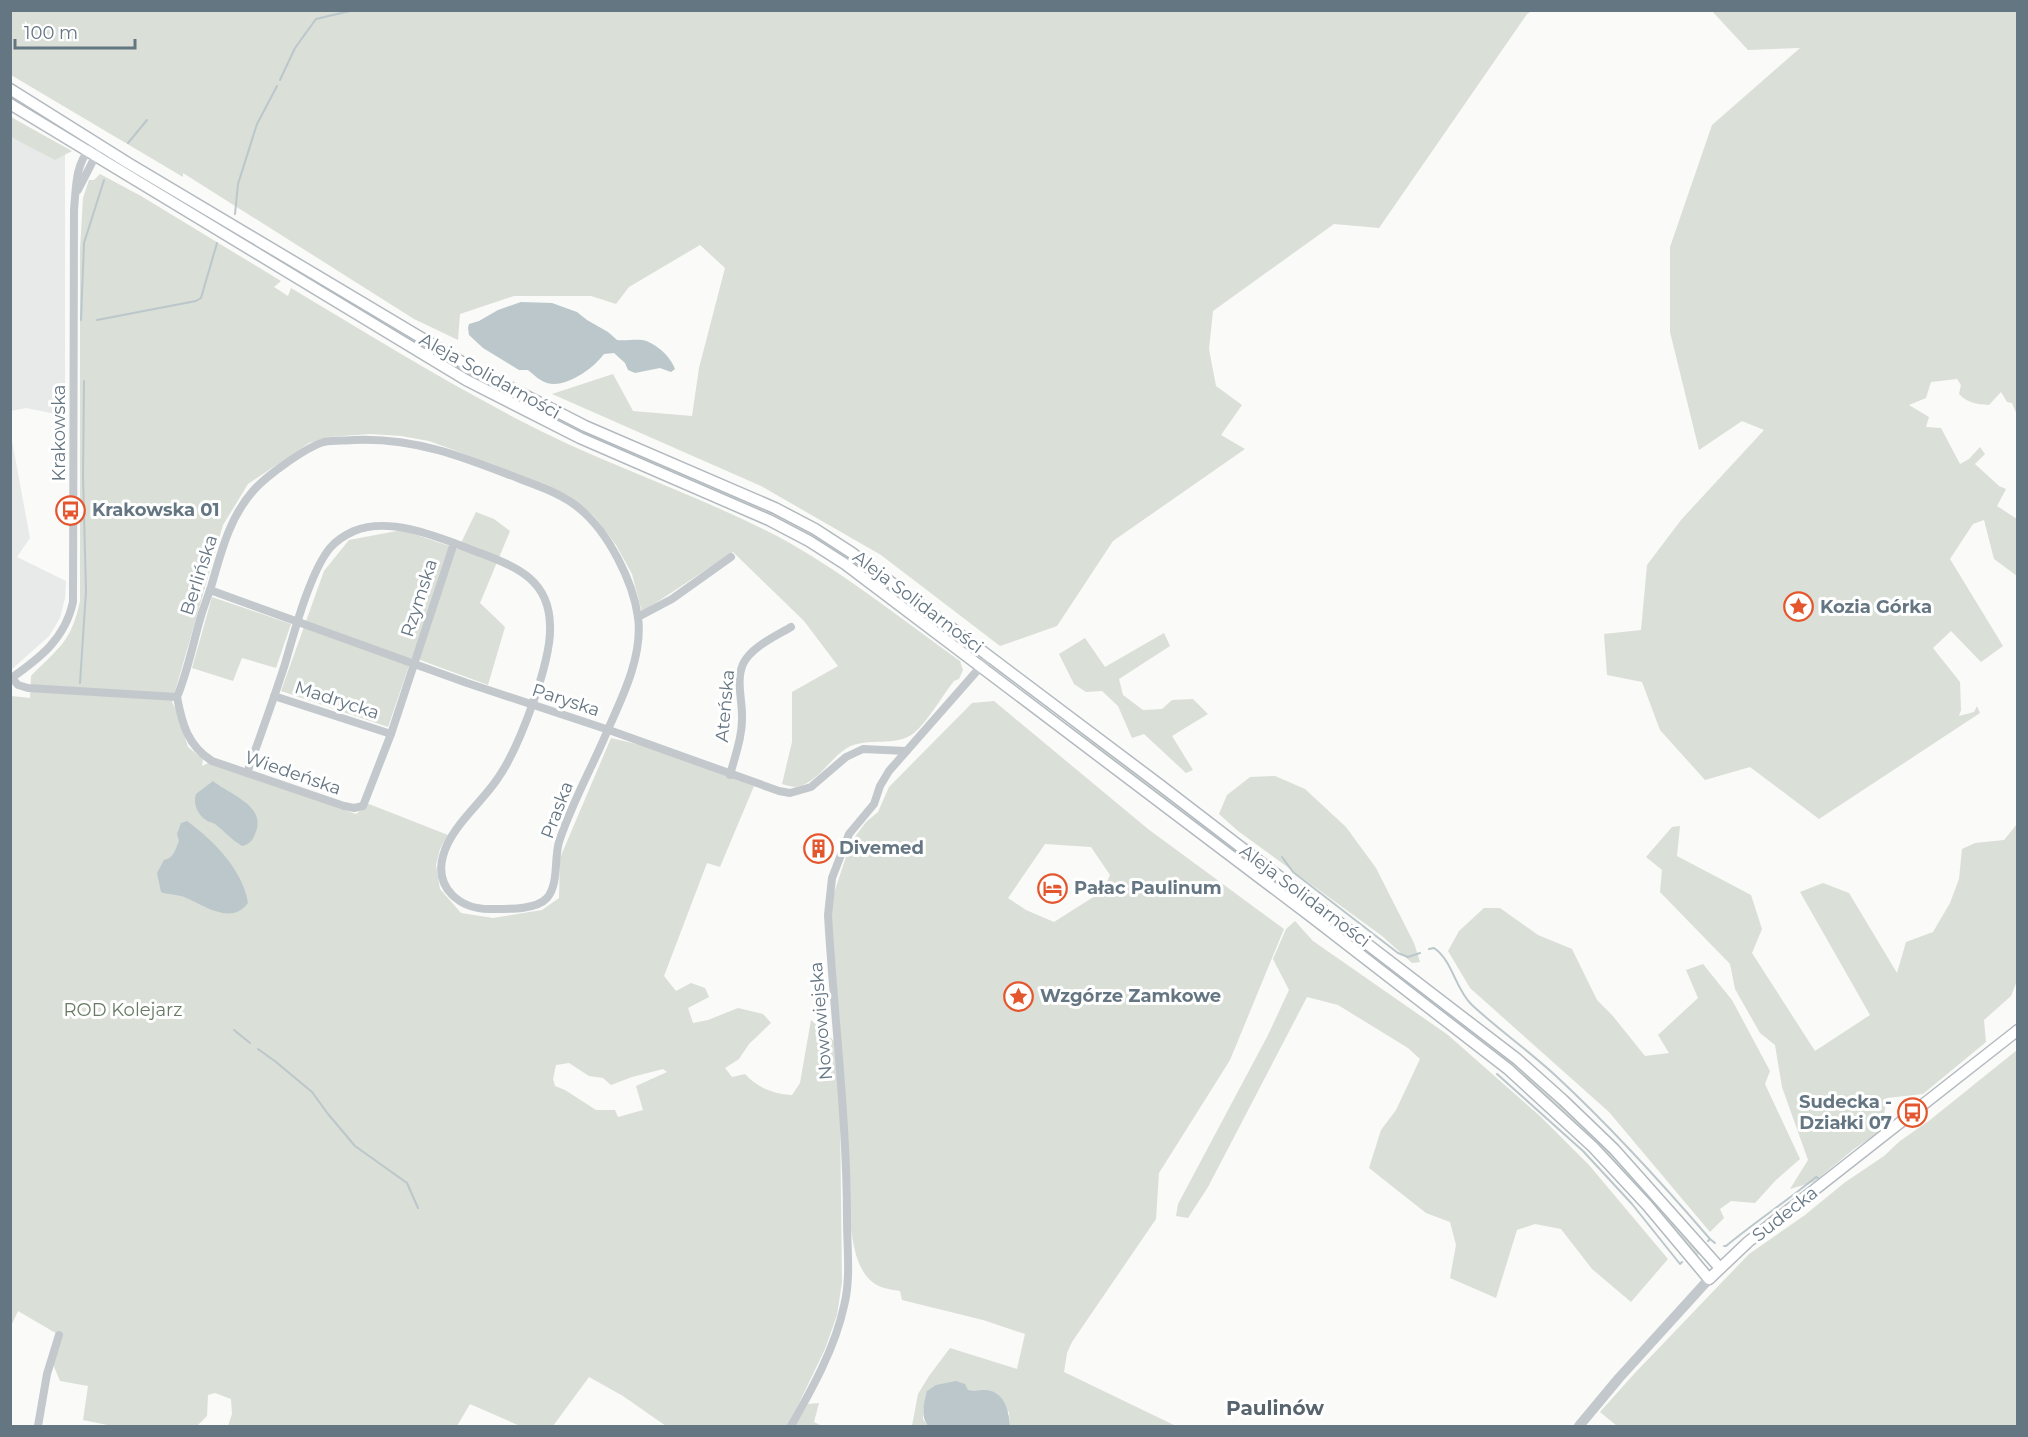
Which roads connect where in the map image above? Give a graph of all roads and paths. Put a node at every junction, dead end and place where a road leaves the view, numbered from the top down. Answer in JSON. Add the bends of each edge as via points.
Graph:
{"nodes":[{"id":1,"x":10,"y":89,"type":"edge"},
{"id":2,"x":10,"y":104,"type":"edge"},
{"id":3,"x":99,"y":144,"type":"junction"},
{"id":4,"x":92,"y":154,"type":"junction"},
{"id":5,"x":454,"y":543,"type":"junction"},
{"id":6,"x":731,"y":557,"type":"dead end"},
{"id":7,"x":210,"y":590,"type":"junction"},
{"id":8,"x":638,"y":617,"type":"junction"},
{"id":9,"x":298,"y":622,"type":"junction"},
{"id":10,"x":791,"y":627,"type":"dead end"},
{"id":11,"x":990,"y":656,"type":"junction"},
{"id":12,"x":414,"y":663,"type":"junction"},
{"id":13,"x":982,"y":666,"type":"junction"},
{"id":14,"x":11,"y":679,"type":"edge"},
{"id":15,"x":274,"y":696,"type":"junction"},
{"id":16,"x":177,"y":697,"type":"junction"},
{"id":17,"x":532,"y":704,"type":"junction"},
{"id":18,"x":609,"y":730,"type":"junction"},
{"id":19,"x":391,"y":734,"type":"junction"},
{"id":20,"x":906,"y":751,"type":"junction"},
{"id":21,"x":247,"y":773,"type":"junction"},
{"id":22,"x":730,"y":775,"type":"junction"},
{"id":23,"x":543,"y":902,"type":"joint"},
{"id":24,"x":2018,"y":1030,"type":"edge"},
{"id":25,"x":1720,"y":1269,"type":"junction"},
{"id":26,"x":1709,"y":1279,"type":"junction"},
{"id":27,"x":59,"y":1335,"type":"dead end"},
{"id":28,"x":38,"y":1426,"type":"edge"},
{"id":29,"x":791,"y":1426,"type":"edge"},
{"id":30,"x":1579,"y":1426,"type":"edge"}],
"edges":[{"from":1,"to":3,"type":"main road","name":"Aleja Solidarności"},
{"from":2,"to":4,"type":"main road","name":"Aleja Solidarności"},
{"from":3,"to":4,"type":"street"},
{"from":3,"to":11,"type":"main road","name":"Aleja Solidarności","via":[[506,387],[613,439],[764,502],[815,529],[867,563]]},
{"from":4,"to":13,"type":"main road","name":"Aleja Solidarności","via":[[500,399],[608,451],[752,511],[809,541]]},
{"from":4,"to":14,"type":"street","name":"Krakowska","via":[[76,179],[75,197],[73,602],[67,624],[53,645]]},
{"from":5,"to":9,"type":"street","name":"Rzymska","via":[[402,527],[375,526],[353,531],[324,557]]},
{"from":5,"to":12,"type":"street","name":"Rzymska"},
{"from":5,"to":17,"type":"street","name":"Rzymska","via":[[517,568],[528,575],[545,598],[550,638]]},
{"from":6,"to":8,"type":"street","via":[[672,599]]},
{"from":7,"to":8,"type":"street","name":"Berlińska","via":[[235,517],[254,490],[279,469],[321,443],[403,441],[489,467],[553,492],[579,507],[627,575]]},
{"from":7,"to":9,"type":"street","name":"Paryska"},
{"from":7,"to":16,"type":"street","name":"Berlińska"},
{"from":8,"to":18,"type":"street","name":"Berlińska","via":[[633,669]]},
{"from":9,"to":12,"type":"street","name":"Paryska"},
{"from":9,"to":15,"type":"street","name":"Madrycka"},
{"from":10,"to":22,"type":"street","name":"Ateńska","via":[[752,653],[743,664],[740,739]]},
{"from":11,"to":13,"type":"street","name":"Nowowiejska"},
{"from":11,"to":25,"type":"main road","name":"Aleja Solidarności","via":[[1516,1059],[1614,1149]]},
{"from":12,"to":17,"type":"street","name":"Paryska"},
{"from":12,"to":19,"type":"street","name":"Wiedeńska"},
{"from":13,"to":20,"type":"street","name":"Nowowiejska"},
{"from":13,"to":26,"type":"main road","name":"Aleja Solidarności","via":[[1508,1069],[1601,1155]]},
{"from":14,"to":16,"type":"street","via":[[28,688]]},
{"from":15,"to":19,"type":"street","name":"Madrycka"},
{"from":15,"to":21,"type":"street","name":"Madrycka"},
{"from":16,"to":21,"type":"street","name":"Wiedeńska","via":[[188,737],[201,754]]},
{"from":17,"to":18,"type":"street","name":"Paryska"},
{"from":17,"to":23,"type":"street","name":"Rzymska","via":[[511,757],[449,840],[441,873],[450,894],[469,907],[498,909]]},
{"from":18,"to":22,"type":"street","name":"Paryska"},
{"from":18,"to":23,"type":"street","name":"Praska","via":[[559,842],[552,889]]},
{"from":19,"to":21,"type":"street","name":"Wiedeńska","via":[[363,806],[344,806]]},
{"from":20,"to":22,"type":"street","name":"Paryska","via":[[863,749],[811,787],[790,793]]},
{"from":20,"to":29,"type":"street","name":"Nowowiejska","via":[[849,834],[830,891],[829,936],[847,1183],[847,1295],[823,1362]]},
{"from":24,"to":25,"type":"main road","name":"Sudecka","via":[[1748,1242]]},
{"from":25,"to":26,"type":"main road","name":"Sudecka"},
{"from":26,"to":30,"type":"street","name":"Sudecka"},
{"from":27,"to":28,"type":"street"}]}
